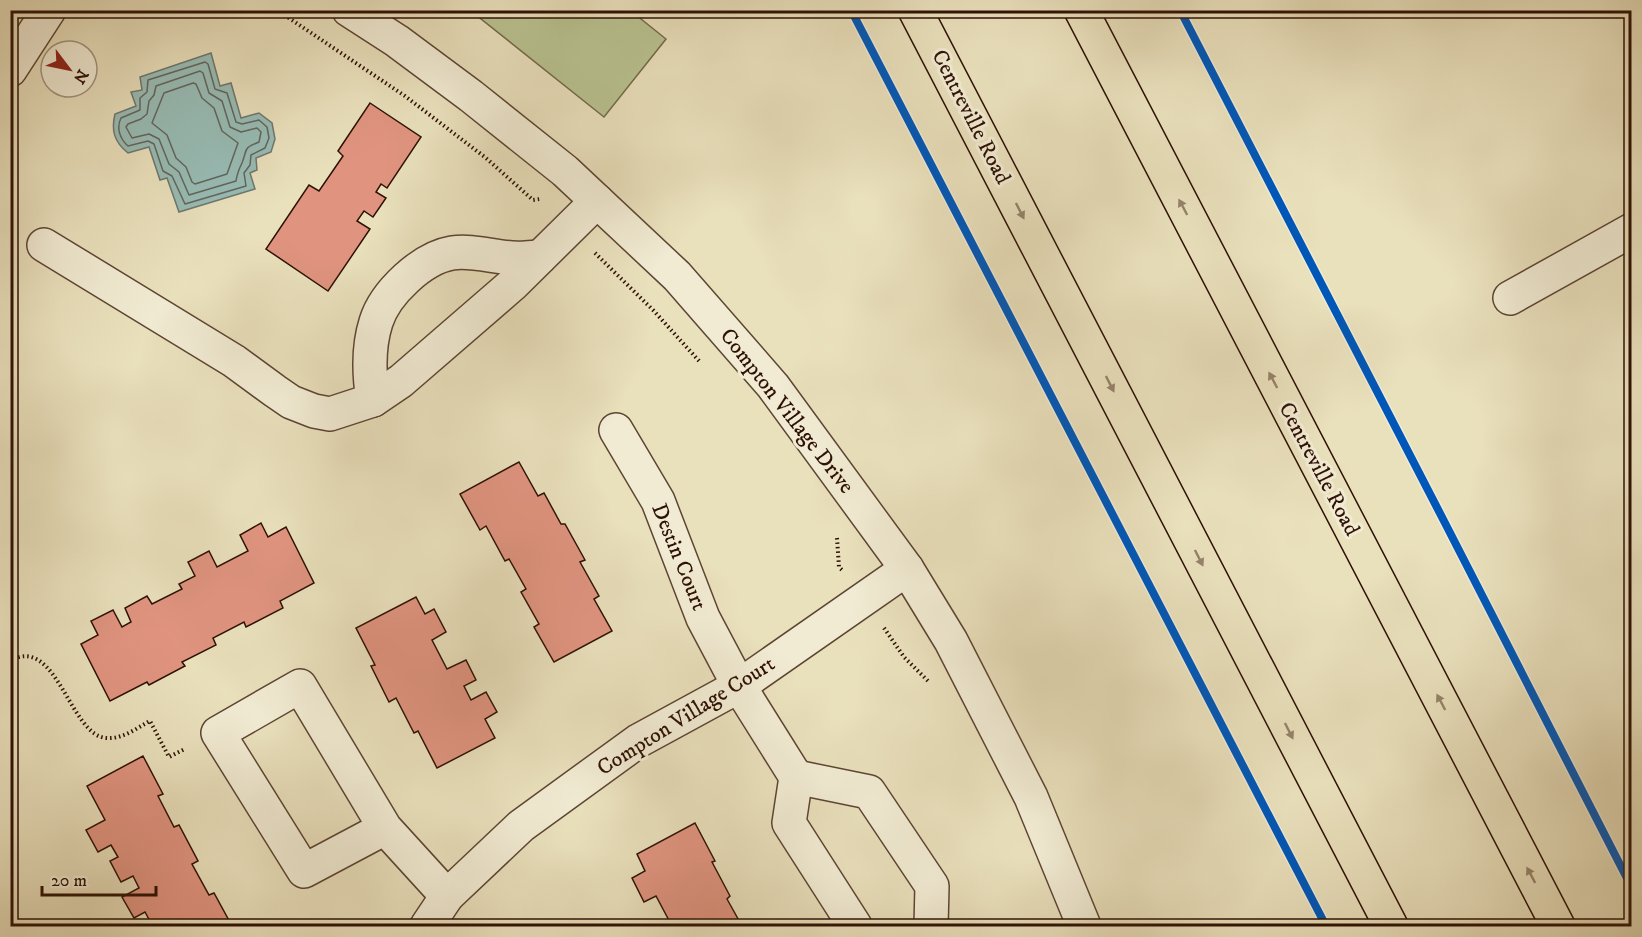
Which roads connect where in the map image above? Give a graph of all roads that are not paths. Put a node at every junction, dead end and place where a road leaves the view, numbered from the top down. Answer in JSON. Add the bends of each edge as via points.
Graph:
{"nodes":[{"id":1,"x":49,"y":10,"type":"edge"},
{"id":2,"x":349,"y":10,"type":"edge"},
{"id":3,"x":915,"y":10,"type":"edge"},
{"id":4,"x":1081,"y":10,"type":"edge"},
{"id":5,"x":10,"y":70,"type":"edge"},
{"id":6,"x":597,"y":201,"type":"junction"},
{"id":7,"x":1632,"y":230,"type":"edge"},
{"id":8,"x":45,"y":244,"type":"dead end"},
{"id":9,"x":540,"y":257,"type":"junction"},
{"id":10,"x":1510,"y":298,"type":"dead end"},
{"id":11,"x":373,"y":400,"type":"junction"},
{"id":12,"x":616,"y":430,"type":"dead end"},
{"id":13,"x":907,"y":569,"type":"junction"},
{"id":14,"x":740,"y":686,"type":"junction"},
{"id":15,"x":796,"y":777,"type":"junction"},
{"id":16,"x":386,"y":828,"type":"junction"},
{"id":17,"x":447,"y":896,"type":"junction"},
{"id":18,"x":427,"y":927,"type":"edge"},
{"id":19,"x":855,"y":927,"type":"edge"},
{"id":20,"x":931,"y":927,"type":"edge"},
{"id":21,"x":1084,"y":927,"type":"edge"},
{"id":22,"x":1391,"y":927,"type":"edge"},
{"id":23,"x":1558,"y":927,"type":"edge"}],
"edges":[{"from":1,"to":5,"type":"street"},
{"from":2,"to":6,"type":"street","name":"Compton Village Drive","via":[[471,96]]},
{"from":3,"to":22,"type":"highway","name":"Centreville Road","one_way":true},
{"from":23,"to":4,"type":"highway","name":"Centreville Road","one_way":true},
{"from":6,"to":9,"type":"street"},
{"from":6,"to":13,"type":"street","name":"Compton Village Drive","via":[[677,276],[772,386]]},
{"from":7,"to":10,"type":"street"},
{"from":8,"to":11,"type":"street","via":[[234,361],[291,402],[330,414]]},
{"from":9,"to":11,"type":"street","via":[[401,381]]},
{"from":9,"to":11,"type":"street","via":[[453,253],[431,260],[409,276],[376,321],[369,374]]},
{"from":12,"to":14,"type":"street","name":"Destin Court","via":[[658,501],[704,618]]},
{"from":13,"to":14,"type":"street","name":"Compton Village Court"},
{"from":13,"to":21,"type":"street","name":"Compton Village Drive","via":[[951,641],[1031,797]]},
{"from":14,"to":15,"type":"street","name":"Destin Court"},
{"from":14,"to":17,"type":"street","name":"Compton Village Court","via":[[629,747],[521,826]]},
{"from":15,"to":19,"type":"street","via":[[789,823]]},
{"from":15,"to":20,"type":"street","via":[[869,792],[932,886]]},
{"from":16,"to":16,"type":"street","via":[[304,871],[218,733],[300,686]]},
{"from":16,"to":17,"type":"street"},
{"from":17,"to":18,"type":"street","name":"Compton Village Court"}]}
